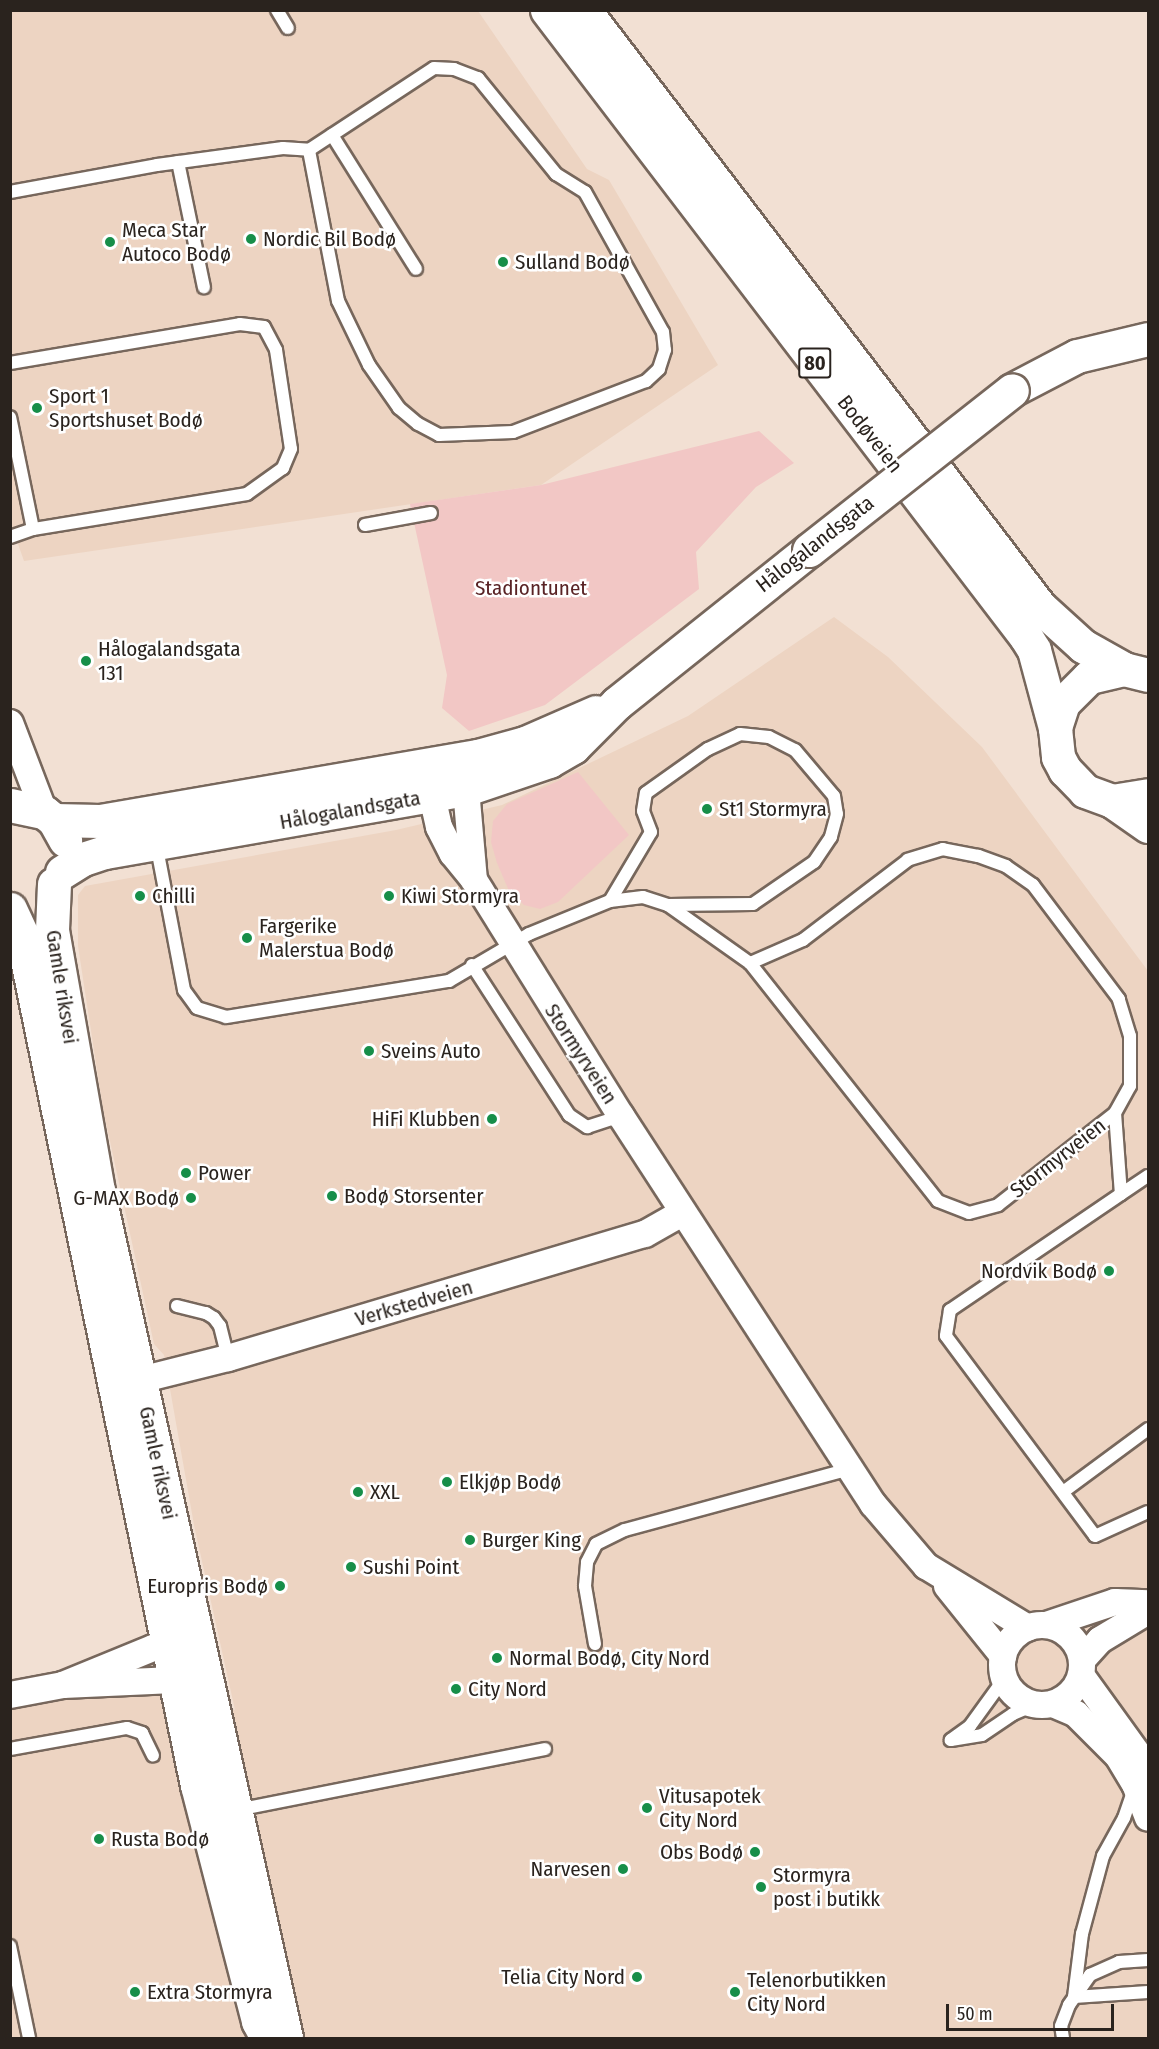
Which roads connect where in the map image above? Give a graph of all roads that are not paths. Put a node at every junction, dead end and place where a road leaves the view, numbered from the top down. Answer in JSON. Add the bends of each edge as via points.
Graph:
{"nodes":[{"id":1,"x":277,"y":10,"type":"edge"},
{"id":2,"x":547,"y":10,"type":"edge"},
{"id":3,"x":584,"y":10,"type":"edge"},
{"id":4,"x":288,"y":28,"type":"dead end"},
{"id":5,"x":332,"y":135,"type":"junction"},
{"id":6,"x":309,"y":150,"type":"junction"},
{"id":7,"x":178,"y":162,"type":"junction"},
{"id":8,"x":10,"y":192,"type":"edge"},
{"id":9,"x":416,"y":269,"type":"dead end"},
{"id":10,"x":204,"y":287,"type":"dead end"},
{"id":11,"x":1149,"y":339,"type":"edge"},
{"id":12,"x":10,"y":363,"type":"edge"},
{"id":13,"x":10,"y":417,"type":"edge"},
{"id":14,"x":431,"y":513,"type":"dead end"},
{"id":15,"x":365,"y":525,"type":"dead end"},
{"id":16,"x":33,"y":529,"type":"junction"},
{"id":17,"x":10,"y":537,"type":"edge"},
{"id":18,"x":1136,"y":672,"type":"edge"},
{"id":19,"x":617,"y":703,"type":"junction"},
{"id":20,"x":10,"y":723,"type":"edge"},
{"id":21,"x":1055,"y":728,"type":"junction"},
{"id":22,"x":428,"y":781,"type":"junction"},
{"id":23,"x":466,"y":789,"type":"junction"},
{"id":24,"x":1149,"y":795,"type":"edge"},
{"id":25,"x":1112,"y":801,"type":"junction"},
{"id":26,"x":10,"y":805,"type":"edge"},
{"id":27,"x":49,"y":816,"type":"junction"},
{"id":28,"x":1149,"y":826,"type":"edge"},
{"id":29,"x":156,"y":843,"type":"junction"},
{"id":30,"x":58,"y":878,"type":"junction"},
{"id":31,"x":474,"y":880,"type":"junction"},
{"id":32,"x":10,"y":899,"type":"edge"},
{"id":33,"x":610,"y":901,"type":"junction"},
{"id":34,"x":668,"y":905,"type":"junction"},
{"id":35,"x":10,"y":909,"type":"edge"},
{"id":36,"x":512,"y":944,"type":"junction"},
{"id":37,"x":750,"y":963,"type":"junction"},
{"id":38,"x":472,"y":965,"type":"junction"},
{"id":39,"x":1115,"y":1113,"type":"junction"},
{"id":40,"x":621,"y":1116,"type":"junction"},
{"id":41,"x":1149,"y":1176,"type":"edge"},
{"id":42,"x":1120,"y":1194,"type":"junction"},
{"id":43,"x":682,"y":1213,"type":"junction"},
{"id":44,"x":177,"y":1306,"type":"dead end"},
{"id":45,"x":228,"y":1358,"type":"junction"},
{"id":46,"x":140,"y":1380,"type":"junction"},
{"id":47,"x":1149,"y":1429,"type":"edge"},
{"id":48,"x":850,"y":1469,"type":"junction"},
{"id":49,"x":1063,"y":1492,"type":"junction"},
{"id":50,"x":1149,"y":1512,"type":"edge"},
{"id":51,"x":939,"y":1576,"type":"junction"},
{"id":52,"x":1149,"y":1603,"type":"edge"},
{"id":53,"x":1149,"y":1611,"type":"edge"},
{"id":54,"x":1037,"y":1626,"type":"junction"},
{"id":55,"x":595,"y":1644,"type":"dead end"},
{"id":56,"x":170,"y":1646,"type":"junction"},
{"id":57,"x":201,"y":1662,"type":"junction"},
{"id":58,"x":1004,"y":1668,"type":"junction"},
{"id":59,"x":1082,"y":1668,"type":"junction"},
{"id":60,"x":174,"y":1680,"type":"junction"},
{"id":61,"x":63,"y":1685,"type":"junction"},
{"id":62,"x":10,"y":1695,"type":"edge"},
{"id":63,"x":1044,"y":1704,"type":"junction"},
{"id":64,"x":10,"y":1749,"type":"edge"},
{"id":65,"x":545,"y":1749,"type":"dead end"},
{"id":66,"x":153,"y":1756,"type":"dead end"},
{"id":67,"x":1142,"y":1776,"type":"edge"},
{"id":68,"x":236,"y":1811,"type":"junction"},
{"id":69,"x":1149,"y":1818,"type":"edge"},
{"id":70,"x":10,"y":1946,"type":"edge"},
{"id":71,"x":1149,"y":1960,"type":"edge"},
{"id":72,"x":1149,"y":1992,"type":"edge"},
{"id":73,"x":1074,"y":1997,"type":"junction"},
{"id":74,"x":29,"y":2038,"type":"edge"},
{"id":75,"x":267,"y":2038,"type":"edge"},
{"id":76,"x":286,"y":2038,"type":"edge"},
{"id":77,"x":1063,"y":2038,"type":"edge"}],
"edges":[{"from":1,"to":4,"type":"lane"},
{"from":2,"to":21,"type":"main road","name":"Bodøveien","number":"80","via":[[1026,637],[1034,650]]},
{"from":3,"to":18,"type":"main road","name":"Bodøveien","number":"80","via":[[1040,607],[1083,646]]},
{"from":5,"to":6,"type":"lane"},
{"from":5,"to":6,"type":"lane","via":[[434,68],[454,69],[478,78],[556,174],[585,192],[663,332],[665,350],[659,369],[646,381],[513,432],[439,435],[418,424],[399,408],[369,365],[338,300]]},
{"from":5,"to":9,"type":"lane"},
{"from":6,"to":7,"type":"lane","via":[[283,148]]},
{"from":7,"to":8,"type":"lane"},
{"from":7,"to":10,"type":"lane"},
{"from":11,"to":19,"type":"main road","name":"Hålogalandsgata","bridge":true,"via":[[1077,356],[1012,390]]},
{"from":12,"to":16,"type":"lane","via":[[240,324],[264,327],[276,350],[291,449],[283,468],[247,494]]},
{"from":13,"to":16,"type":"lane"},
{"from":14,"to":15,"type":"lane"},
{"from":16,"to":17,"type":"lane"},
{"from":18,"to":21,"type":"main road","name":"Bodøveien","number":"80","via":[[1100,672],[1079,684],[1063,703]]},
{"from":19,"to":22,"type":"main road","name":"Hålogalandsgata"},
{"from":19,"to":23,"type":"main road","name":"Hålogalandsgata","via":[[573,747],[549,761]]},
{"from":20,"to":27,"type":"street"},
{"from":21,"to":25,"type":"main road","name":"Bodøveien","number":"80","via":[[1058,757],[1065,770],[1085,791]]},
{"from":22,"to":23,"type":"main road","name":"Hålogalandsgata"},
{"from":22,"to":27,"type":"main road","name":"Hålogalandsgata","via":[[100,821]]},
{"from":22,"to":29,"type":"main road","name":"Hålogalandsgata"},
{"from":22,"to":31,"type":"street","name":"Stormyrveien","via":[[439,828]]},
{"from":23,"to":31,"type":"street","name":"Stormyrveien"},
{"from":24,"to":25,"type":"main road"},
{"from":25,"to":28,"type":"main road","name":"Bodøveien","number":"80"},
{"from":26,"to":27,"type":"main road","name":"Hålogalandsgata"},
{"from":27,"to":30,"type":"main road","via":[[66,851]]},
{"from":29,"to":30,"type":"main road","name":"Hålogalandsgata","via":[[83,859]]},
{"from":29,"to":38,"type":"lane","via":[[183,990],[197,1008],[226,1017],[449,981]]},
{"from":30,"to":32,"type":"main road","name":"Hålogalandsgata","via":[[34,897]]},
{"from":30,"to":46,"type":"main road","name":"Gamle riksvei","via":[[51,913],[61,984],[100,1201]]},
{"from":31,"to":36,"type":"street","name":"Stormyrveien"},
{"from":33,"to":34,"type":"lane","name":"Stormyrveien","via":[[643,897]]},
{"from":33,"to":34,"type":"lane","via":[[651,832],[643,811],[646,793],[708,749],[740,734],[769,737],[795,750],[834,796],[837,814],[831,837],[814,862],[753,904]]},
{"from":33,"to":36,"type":"lane","name":"Stormyrveien"},
{"from":34,"to":37,"type":"lane","name":"Stormyrveien"},
{"from":35,"to":56,"type":"main road","name":"Gamle riksvei","via":[[22,935]]},
{"from":36,"to":38,"type":"lane"},
{"from":36,"to":40,"type":"street","name":"Stormyrveien"},
{"from":37,"to":39,"type":"lane","name":"Stormyrveien","via":[[938,1201],[969,1213],[998,1205]]},
{"from":37,"to":39,"type":"lane","name":"Stormyrveien","via":[[803,940],[908,860],[943,849],[1006,866],[1033,885],[1119,999],[1130,1036],[1132,1060],[1130,1086]]},
{"from":38,"to":40,"type":"lane","via":[[569,1115],[587,1127]]},
{"from":39,"to":42,"type":"lane"},
{"from":40,"to":43,"type":"street","name":"Stormyrveien"},
{"from":41,"to":42,"type":"lane"},
{"from":42,"to":49,"type":"lane","via":[[950,1310],[946,1336]]},
{"from":43,"to":45,"type":"street","name":"Verkstedveien","via":[[645,1234]]},
{"from":43,"to":48,"type":"street","name":"Stormyrveien"},
{"from":44,"to":45,"type":"lane","via":[[206,1312],[214,1318],[220,1326]]},
{"from":45,"to":46,"type":"street","name":"Verkstedveien"},
{"from":46,"to":57,"type":"main road","name":"Gamle riksvei"},
{"from":47,"to":49,"type":"lane"},
{"from":48,"to":51,"type":"street","name":"Stormyrveien","via":[[900,1539]]},
{"from":48,"to":55,"type":"lane","via":[[625,1530],[596,1544],[587,1562],[585,1586]]},
{"from":49,"to":50,"type":"lane","via":[[1095,1536]]},
{"from":51,"to":54,"type":"street","name":"Stormyrveien"},
{"from":51,"to":58,"type":"street","name":"Stormyrveien"},
{"from":52,"to":54,"type":"street","via":[[1115,1602]]},
{"from":53,"to":59,"type":"street","via":[[1100,1640]]},
{"from":54,"to":58,"type":"street","via":[[1012,1639]]},
{"from":54,"to":59,"type":"street","via":[[1070,1636]]},
{"from":56,"to":57,"type":"street"},
{"from":56,"to":60,"type":"main road","name":"Gamle riksvei"},
{"from":56,"to":61,"type":"street","via":[[153,1648]]},
{"from":57,"to":60,"type":"street"},
{"from":57,"to":68,"type":"main road","name":"Gamle riksvei"},
{"from":58,"to":63,"type":"street","via":[[1016,1696]]},
{"from":58,"to":63,"type":"lane","via":[[970,1726],[951,1740],[982,1735],[1013,1714]]},
{"from":59,"to":63,"type":"street","via":[[1075,1688]]},
{"from":59,"to":67,"type":"street"},
{"from":60,"to":61,"type":"street"},
{"from":60,"to":75,"type":"main road","name":"Gamle riksvei","via":[[258,2021]]},
{"from":61,"to":62,"type":"street"},
{"from":63,"to":67,"type":"street","via":[[1076,1714]]},
{"from":64,"to":66,"type":"lane","via":[[127,1728],[142,1733]]},
{"from":65,"to":68,"type":"lane"},
{"from":67,"to":69,"type":"street"},
{"from":67,"to":73,"type":"lane","via":[[1103,1856],[1083,1934]]},
{"from":68,"to":76,"type":"main road","name":"Gamle riksvei"},
{"from":70,"to":74,"type":"lane"},
{"from":71,"to":73,"type":"lane","via":[[1103,1967],[1089,1975]]},
{"from":72,"to":73,"type":"lane"},
{"from":73,"to":77,"type":"lane","via":[[1061,2026]]}]}
